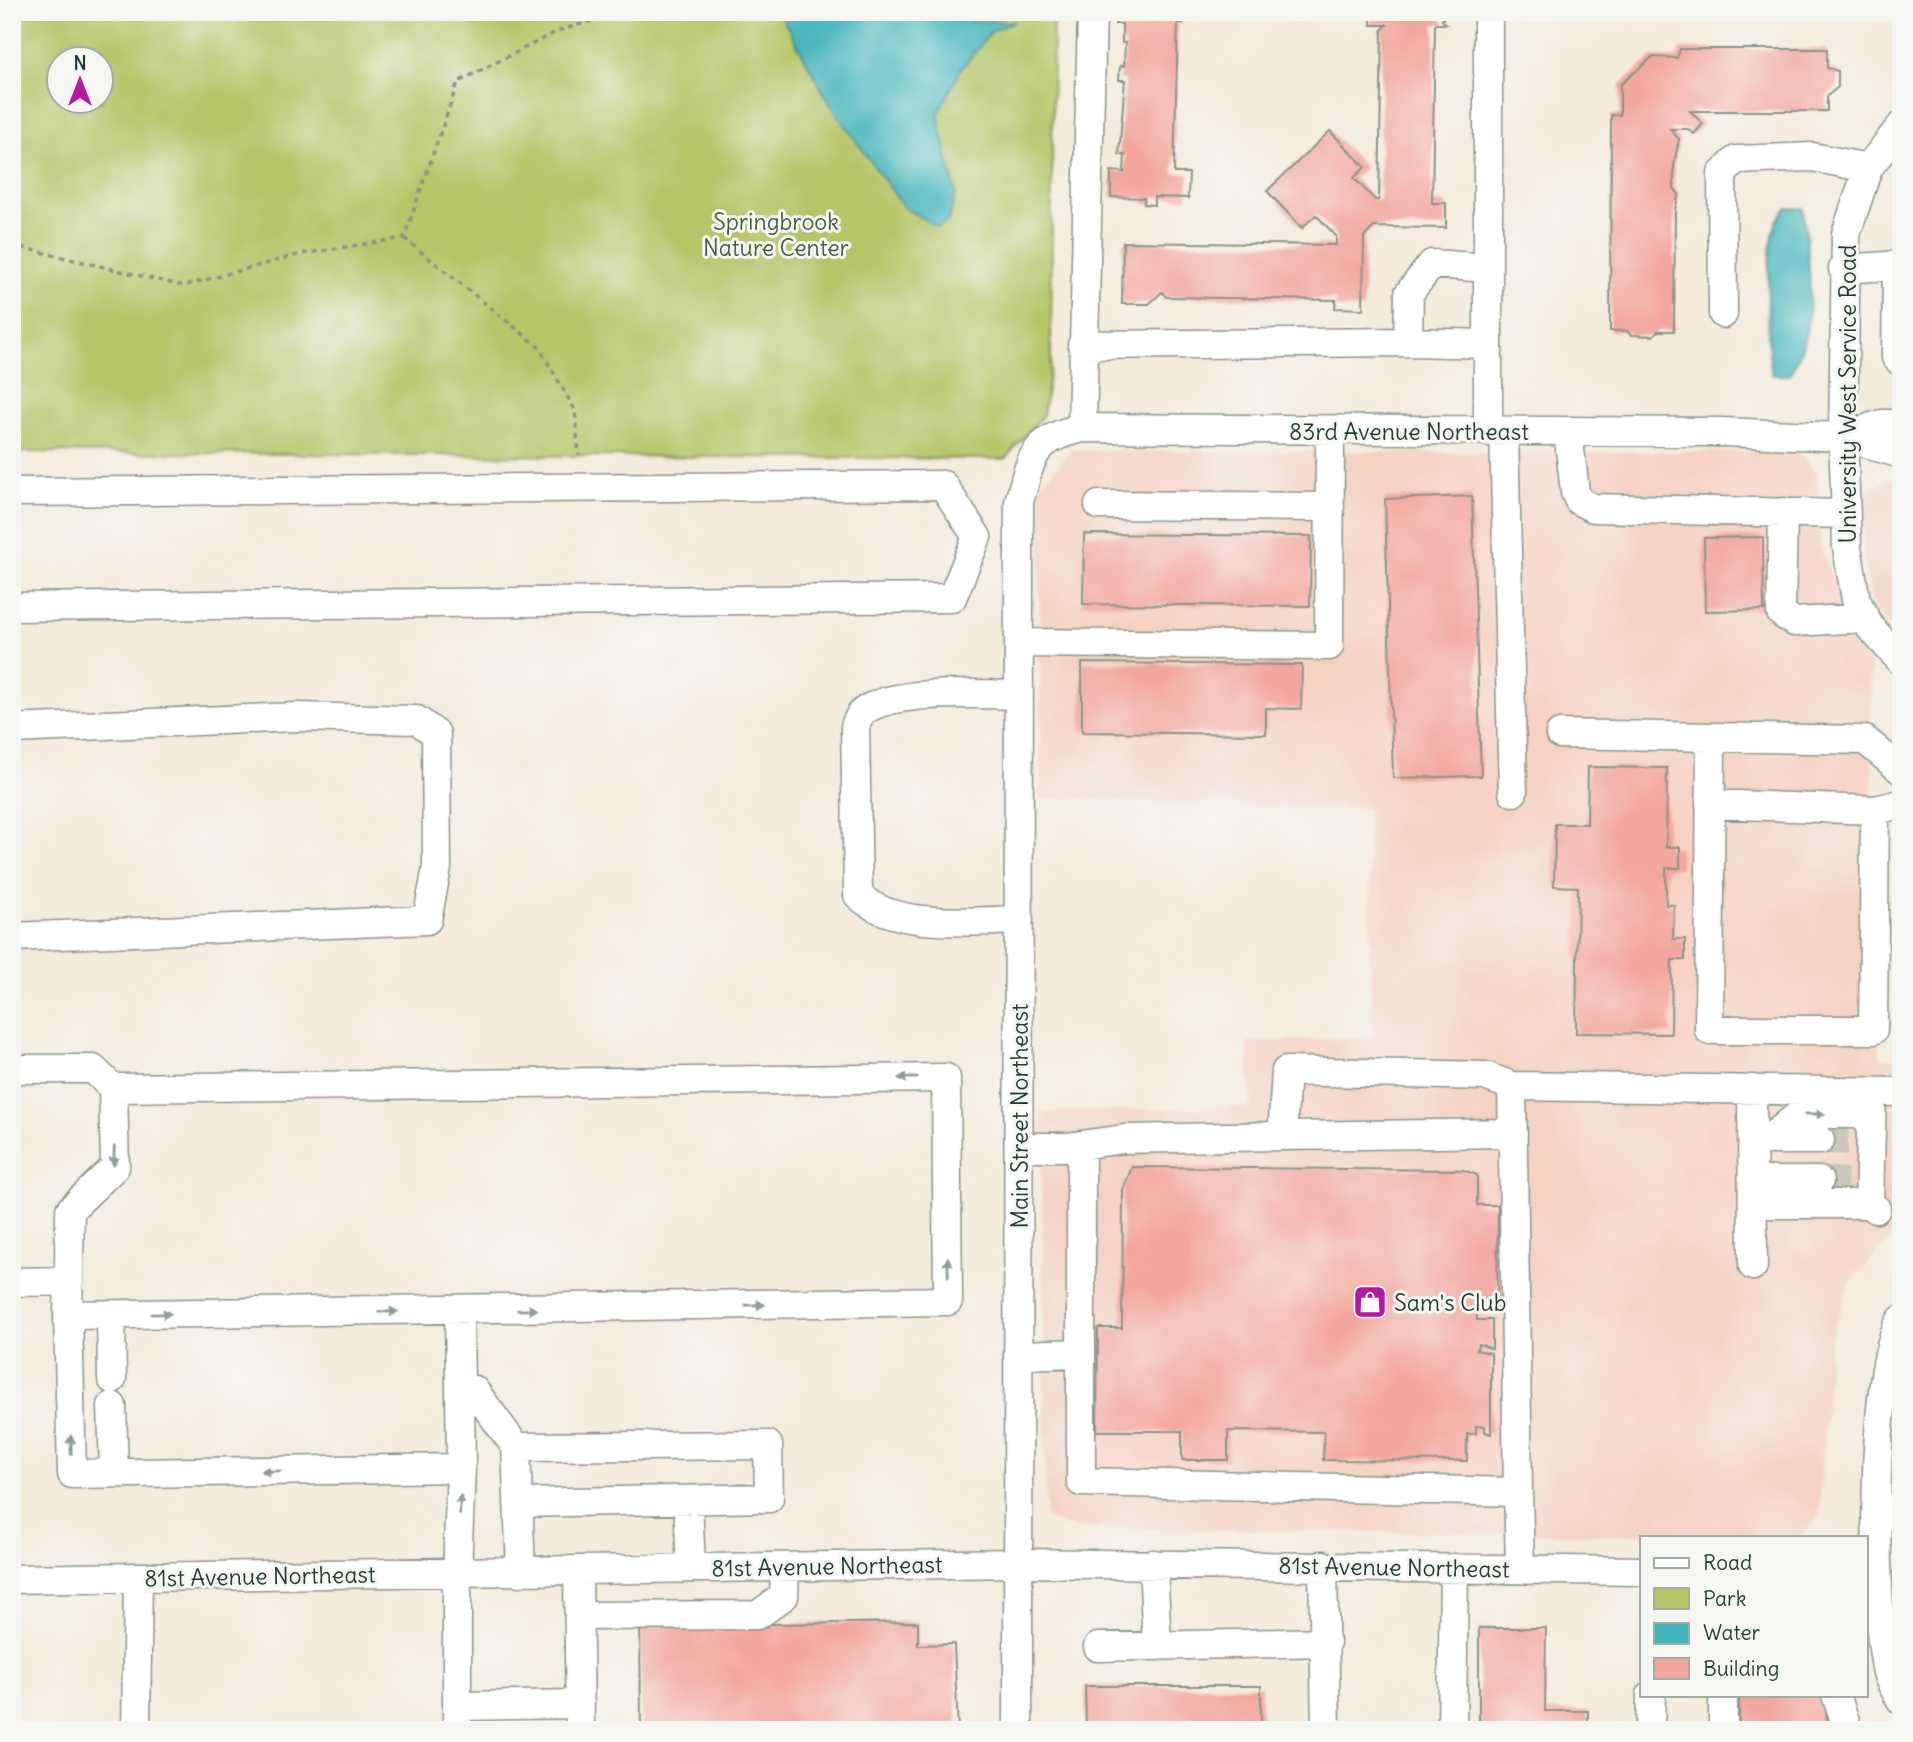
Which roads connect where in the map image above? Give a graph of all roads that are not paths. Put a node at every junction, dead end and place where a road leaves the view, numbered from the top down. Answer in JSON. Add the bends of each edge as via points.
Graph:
{"nodes":[{"id":1,"x":1092,"y":12,"type":"edge"},
{"id":2,"x":1488,"y":12,"type":"edge"},
{"id":3,"x":1901,"y":126,"type":"edge"},
{"id":4,"x":1868,"y":169,"type":"junction"},
{"id":5,"x":1899,"y":265,"type":"edge"},
{"id":6,"x":1488,"y":268,"type":"junction"},
{"id":7,"x":1843,"y":269,"type":"junction"},
{"id":8,"x":1723,"y":314,"type":"dead end"},
{"id":9,"x":1408,"y":342,"type":"junction"},
{"id":10,"x":1488,"y":344,"type":"junction"},
{"id":11,"x":1082,"y":345,"type":"junction"},
{"id":12,"x":1901,"y":362,"type":"edge"},
{"id":13,"x":1901,"y":424,"type":"edge"},
{"id":14,"x":1082,"y":428,"type":"junction"},
{"id":15,"x":1330,"y":431,"type":"junction"},
{"id":16,"x":1496,"y":432,"type":"junction"},
{"id":17,"x":1569,"y":432,"type":"junction"},
{"id":18,"x":1843,"y":437,"type":"junction"},
{"id":19,"x":1901,"y":454,"type":"edge"},
{"id":20,"x":12,"y":492,"type":"edge"},
{"id":21,"x":1019,"y":502,"type":"joint"},
{"id":22,"x":1099,"y":505,"type":"dead end"},
{"id":23,"x":1330,"y":507,"type":"junction"},
{"id":24,"x":1783,"y":512,"type":"junction"},
{"id":25,"x":1845,"y":514,"type":"junction"},
{"id":26,"x":977,"y":537,"type":"junction"},
{"id":27,"x":1019,"y":538,"type":"junction"},
{"id":28,"x":12,"y":607,"type":"edge"},
{"id":29,"x":1865,"y":618,"type":"junction"},
{"id":30,"x":1019,"y":643,"type":"junction"},
{"id":31,"x":1901,"y":661,"type":"edge"},
{"id":32,"x":1020,"y":695,"type":"junction"},
{"id":33,"x":12,"y":729,"type":"edge"},
{"id":34,"x":1560,"y":734,"type":"dead end"},
{"id":35,"x":1711,"y":737,"type":"junction"},
{"id":36,"x":1901,"y":770,"type":"edge"},
{"id":37,"x":1513,"y":792,"type":"dead end"},
{"id":38,"x":1710,"y":804,"type":"junction"},
{"id":39,"x":1888,"y":807,"type":"edge"},
{"id":40,"x":1020,"y":920,"type":"junction"},
{"id":41,"x":12,"y":937,"type":"edge"},
{"id":42,"x":12,"y":1069,"type":"edge"},
{"id":43,"x":1512,"y":1086,"type":"junction"},
{"id":44,"x":113,"y":1088,"type":"junction"},
{"id":45,"x":1752,"y":1089,"type":"junction"},
{"id":46,"x":1901,"y":1092,"type":"edge"},
{"id":47,"x":1867,"y":1122,"type":"junction"},
{"id":48,"x":1513,"y":1133,"type":"junction"},
{"id":49,"x":1282,"y":1136,"type":"junction"},
{"id":50,"x":1760,"y":1140,"type":"junction"},
{"id":51,"x":1820,"y":1140,"type":"tunnel mouth"},
{"id":52,"x":1081,"y":1145,"type":"junction"},
{"id":53,"x":1019,"y":1147,"type":"junction"},
{"id":54,"x":1819,"y":1181,"type":"tunnel mouth"},
{"id":55,"x":1753,"y":1192,"type":"junction"},
{"id":56,"x":1753,"y":1266,"type":"dead end"},
{"id":57,"x":69,"y":1281,"type":"junction"},
{"id":58,"x":12,"y":1282,"type":"edge"},
{"id":59,"x":459,"y":1311,"type":"junction"},
{"id":60,"x":68,"y":1315,"type":"junction"},
{"id":61,"x":111,"y":1315,"type":"junction"},
{"id":62,"x":1901,"y":1320,"type":"edge"},
{"id":63,"x":1081,"y":1353,"type":"junction"},
{"id":64,"x":1018,"y":1355,"type":"junction"},
{"id":65,"x":462,"y":1389,"type":"junction"},
{"id":66,"x":516,"y":1447,"type":"junction"},
{"id":67,"x":461,"y":1468,"type":"junction"},
{"id":68,"x":114,"y":1473,"type":"junction"},
{"id":69,"x":1518,"y":1492,"type":"junction"},
{"id":70,"x":688,"y":1500,"type":"junction"},
{"id":71,"x":518,"y":1503,"type":"junction"},
{"id":72,"x":1017,"y":1563,"type":"junction"},
{"id":73,"x":1153,"y":1564,"type":"junction"},
{"id":74,"x":1323,"y":1565,"type":"junction"},
{"id":75,"x":1882,"y":1566,"type":"edge"},
{"id":76,"x":785,"y":1567,"type":"junction"},
{"id":77,"x":1454,"y":1567,"type":"junction"},
{"id":78,"x":691,"y":1568,"type":"junction"},
{"id":79,"x":1520,"y":1569,"type":"junction"},
{"id":80,"x":578,"y":1570,"type":"junction"},
{"id":81,"x":1640,"y":1570,"type":"edge"},
{"id":82,"x":521,"y":1572,"type":"junction"},
{"id":83,"x":457,"y":1573,"type":"junction"},
{"id":84,"x":138,"y":1578,"type":"junction"},
{"id":85,"x":12,"y":1579,"type":"edge"},
{"id":86,"x":579,"y":1616,"type":"junction"},
{"id":87,"x":1326,"y":1642,"type":"junction"},
{"id":88,"x":1157,"y":1646,"type":"junction"},
{"id":89,"x":1098,"y":1647,"type":"dead end"},
{"id":90,"x":1651,"y":1696,"type":"edge"},
{"id":91,"x":1723,"y":1696,"type":"edge"},
{"id":92,"x":1836,"y":1696,"type":"edge"},
{"id":93,"x":1901,"y":1700,"type":"edge"},
{"id":94,"x":580,"y":1717,"type":"edge"},
{"id":95,"x":457,"y":1718,"type":"edge"},
{"id":96,"x":136,"y":1730,"type":"edge"},
{"id":97,"x":1018,"y":1730,"type":"edge"},
{"id":98,"x":1326,"y":1730,"type":"edge"},
{"id":99,"x":1452,"y":1730,"type":"edge"},
{"id":100,"x":1650,"y":1730,"type":"edge"},
{"id":101,"x":1723,"y":1730,"type":"edge"},
{"id":102,"x":1848,"y":1730,"type":"edge"}],
"edges":[{"from":1,"to":11,"type":"street"},
{"from":2,"to":6,"type":"street"},
{"from":3,"to":4,"type":"street","name":"University West Service Road"},
{"from":4,"to":7,"type":"street","name":"University West Service Road","via":[[1846,234]]},
{"from":4,"to":8,"type":"street","via":[[1812,157],[1736,160],[1722,174]]},
{"from":5,"to":7,"type":"street"},
{"from":5,"to":12,"type":"street","via":[[1896,357]]},
{"from":6,"to":9,"type":"street","via":[[1432,264],[1409,293]]},
{"from":6,"to":10,"type":"street"},
{"from":7,"to":18,"type":"street","name":"University West Service Road"},
{"from":9,"to":10,"type":"street"},
{"from":9,"to":11,"type":"street"},
{"from":10,"to":16,"type":"street"},
{"from":11,"to":14,"type":"street"},
{"from":13,"to":18,"type":"street","name":"83rd Avenue Northeast","via":[[1881,424]]},
{"from":14,"to":15,"type":"street","name":"83rd Avenue Northeast"},
{"from":14,"to":21,"type":"street","name":"83rd Avenue Northeast","via":[[1056,434],[1039,446]]},
{"from":15,"to":16,"type":"street","name":"83rd Avenue Northeast"},
{"from":15,"to":23,"type":"street"},
{"from":16,"to":17,"type":"street","name":"83rd Avenue Northeast"},
{"from":16,"to":37,"type":"street"},
{"from":17,"to":18,"type":"street","name":"83rd Avenue Northeast"},
{"from":17,"to":24,"type":"street","via":[[1575,492],[1579,501],[1593,508]]},
{"from":18,"to":19,"type":"street","name":"83rd Avenue Northeast"},
{"from":18,"to":25,"type":"street","name":"University West Service Road"},
{"from":20,"to":26,"type":"street","via":[[943,485]]},
{"from":21,"to":27,"type":"street","name":"Main Street Northeast"},
{"from":22,"to":23,"type":"street"},
{"from":23,"to":30,"type":"street","via":[[1329,646]]},
{"from":24,"to":25,"type":"street"},
{"from":24,"to":29,"type":"street","via":[[1781,613],[1794,622]]},
{"from":25,"to":29,"type":"street","name":"University West Service Road","via":[[1850,573]]},
{"from":26,"to":27,"type":"street"},
{"from":26,"to":28,"type":"street","via":[[953,598]]},
{"from":27,"to":30,"type":"street","name":"Main Street Northeast"},
{"from":29,"to":31,"type":"street","name":"University West Service Road"},
{"from":30,"to":32,"type":"street","name":"Main Street Northeast"},
{"from":32,"to":40,"type":"street","name":"Main Street Northeast"},
{"from":32,"to":40,"type":"street","via":[[957,694],[884,701],[861,713],[855,726],[858,895],[892,916],[956,922]]},
{"from":33,"to":41,"type":"street","via":[[296,718],[417,720],[436,734],[436,868],[427,920]]},
{"from":34,"to":35,"type":"street"},
{"from":35,"to":36,"type":"street","via":[[1866,740]]},
{"from":35,"to":38,"type":"street"},
{"from":38,"to":39,"type":"street"},
{"from":38,"to":39,"type":"street","via":[[1709,1030],[1873,1030]]},
{"from":40,"to":53,"type":"street","name":"Main Street Northeast"},
{"from":42,"to":44,"type":"street","via":[[93,1069]]},
{"from":43,"to":45,"type":"street"},
{"from":43,"to":48,"type":"street"},
{"from":43,"to":49,"type":"street","via":[[1485,1076],[1286,1071]]},
{"from":44,"to":57,"type":"street","one_way":true,"via":[[115,1167],[70,1210]]},
{"from":59,"to":44,"type":"street","one_way":true,"via":[[948,1301],[946,1078]]},
{"from":45,"to":47,"type":"street"},
{"from":45,"to":50,"type":"street"},
{"from":46,"to":47,"type":"street"},
{"from":50,"to":47,"type":"street","one_way":true,"via":[[1800,1114]]},
{"from":47,"to":55,"type":"street","via":[[1867,1194]]},
{"from":48,"to":49,"type":"street"},
{"from":48,"to":69,"type":"street"},
{"from":49,"to":52,"type":"street","via":[[1124,1139]]},
{"from":50,"to":51,"type":"street"},
{"from":50,"to":55,"type":"street"},
{"from":52,"to":53,"type":"street"},
{"from":52,"to":63,"type":"street"},
{"from":53,"to":64,"type":"street","name":"Main Street Northeast"},
{"from":54,"to":55,"type":"street"},
{"from":55,"to":56,"type":"street"},
{"from":57,"to":58,"type":"street"},
{"from":57,"to":60,"type":"street"},
{"from":61,"to":59,"type":"street","one_way":true},
{"from":59,"to":65,"type":"street"},
{"from":60,"to":61,"type":"street"},
{"from":68,"to":60,"type":"street","one_way":true,"via":[[72,1474]]},
{"from":61,"to":68,"type":"street"},
{"from":62,"to":75,"type":"street","via":[[1877,1436]]},
{"from":63,"to":64,"type":"street"},
{"from":63,"to":69,"type":"street","via":[[1081,1482]]},
{"from":64,"to":72,"type":"street","name":"Main Street Northeast"},
{"from":65,"to":66,"type":"street","via":[[474,1390]]},
{"from":65,"to":67,"type":"street"},
{"from":66,"to":70,"type":"street","via":[[768,1445],[769,1498]]},
{"from":66,"to":71,"type":"street"},
{"from":67,"to":68,"type":"street","one_way":true},
{"from":83,"to":67,"type":"street","one_way":true},
{"from":69,"to":79,"type":"street"},
{"from":70,"to":71,"type":"street"},
{"from":70,"to":78,"type":"street"},
{"from":71,"to":82,"type":"street"},
{"from":72,"to":73,"type":"street","name":"81st Avenue Northeast"},
{"from":72,"to":76,"type":"street","name":"81st Avenue Northeast"},
{"from":72,"to":97,"type":"street","name":"Main Street Northeast"},
{"from":73,"to":74,"type":"street","name":"81st Avenue Northeast"},
{"from":73,"to":88,"type":"street"},
{"from":74,"to":77,"type":"street","name":"81st Avenue Northeast"},
{"from":74,"to":87,"type":"street"},
{"from":75,"to":93,"type":"street","via":[[1889,1678]]},
{"from":76,"to":78,"type":"street","name":"81st Avenue Northeast"},
{"from":76,"to":86,"type":"street","via":[[784,1596],[758,1615]]},
{"from":77,"to":79,"type":"street","name":"81st Avenue Northeast"},
{"from":77,"to":99,"type":"street"},
{"from":78,"to":80,"type":"street","name":"81st Avenue Northeast"},
{"from":79,"to":81,"type":"street","name":"81st Avenue Northeast"},
{"from":80,"to":82,"type":"street","name":"81st Avenue Northeast"},
{"from":80,"to":86,"type":"street"},
{"from":82,"to":83,"type":"street","name":"81st Avenue Northeast"},
{"from":83,"to":84,"type":"street","name":"81st Avenue Northeast"},
{"from":83,"to":95,"type":"street"},
{"from":84,"to":85,"type":"street","name":"81st Avenue Northeast"},
{"from":84,"to":96,"type":"street"},
{"from":86,"to":94,"type":"street"},
{"from":87,"to":88,"type":"street"},
{"from":87,"to":98,"type":"street"},
{"from":88,"to":89,"type":"street"},
{"from":90,"to":100,"type":"street"},
{"from":91,"to":101,"type":"street"},
{"from":92,"to":102,"type":"street"},
{"from":94,"to":95,"type":"street"}]}
